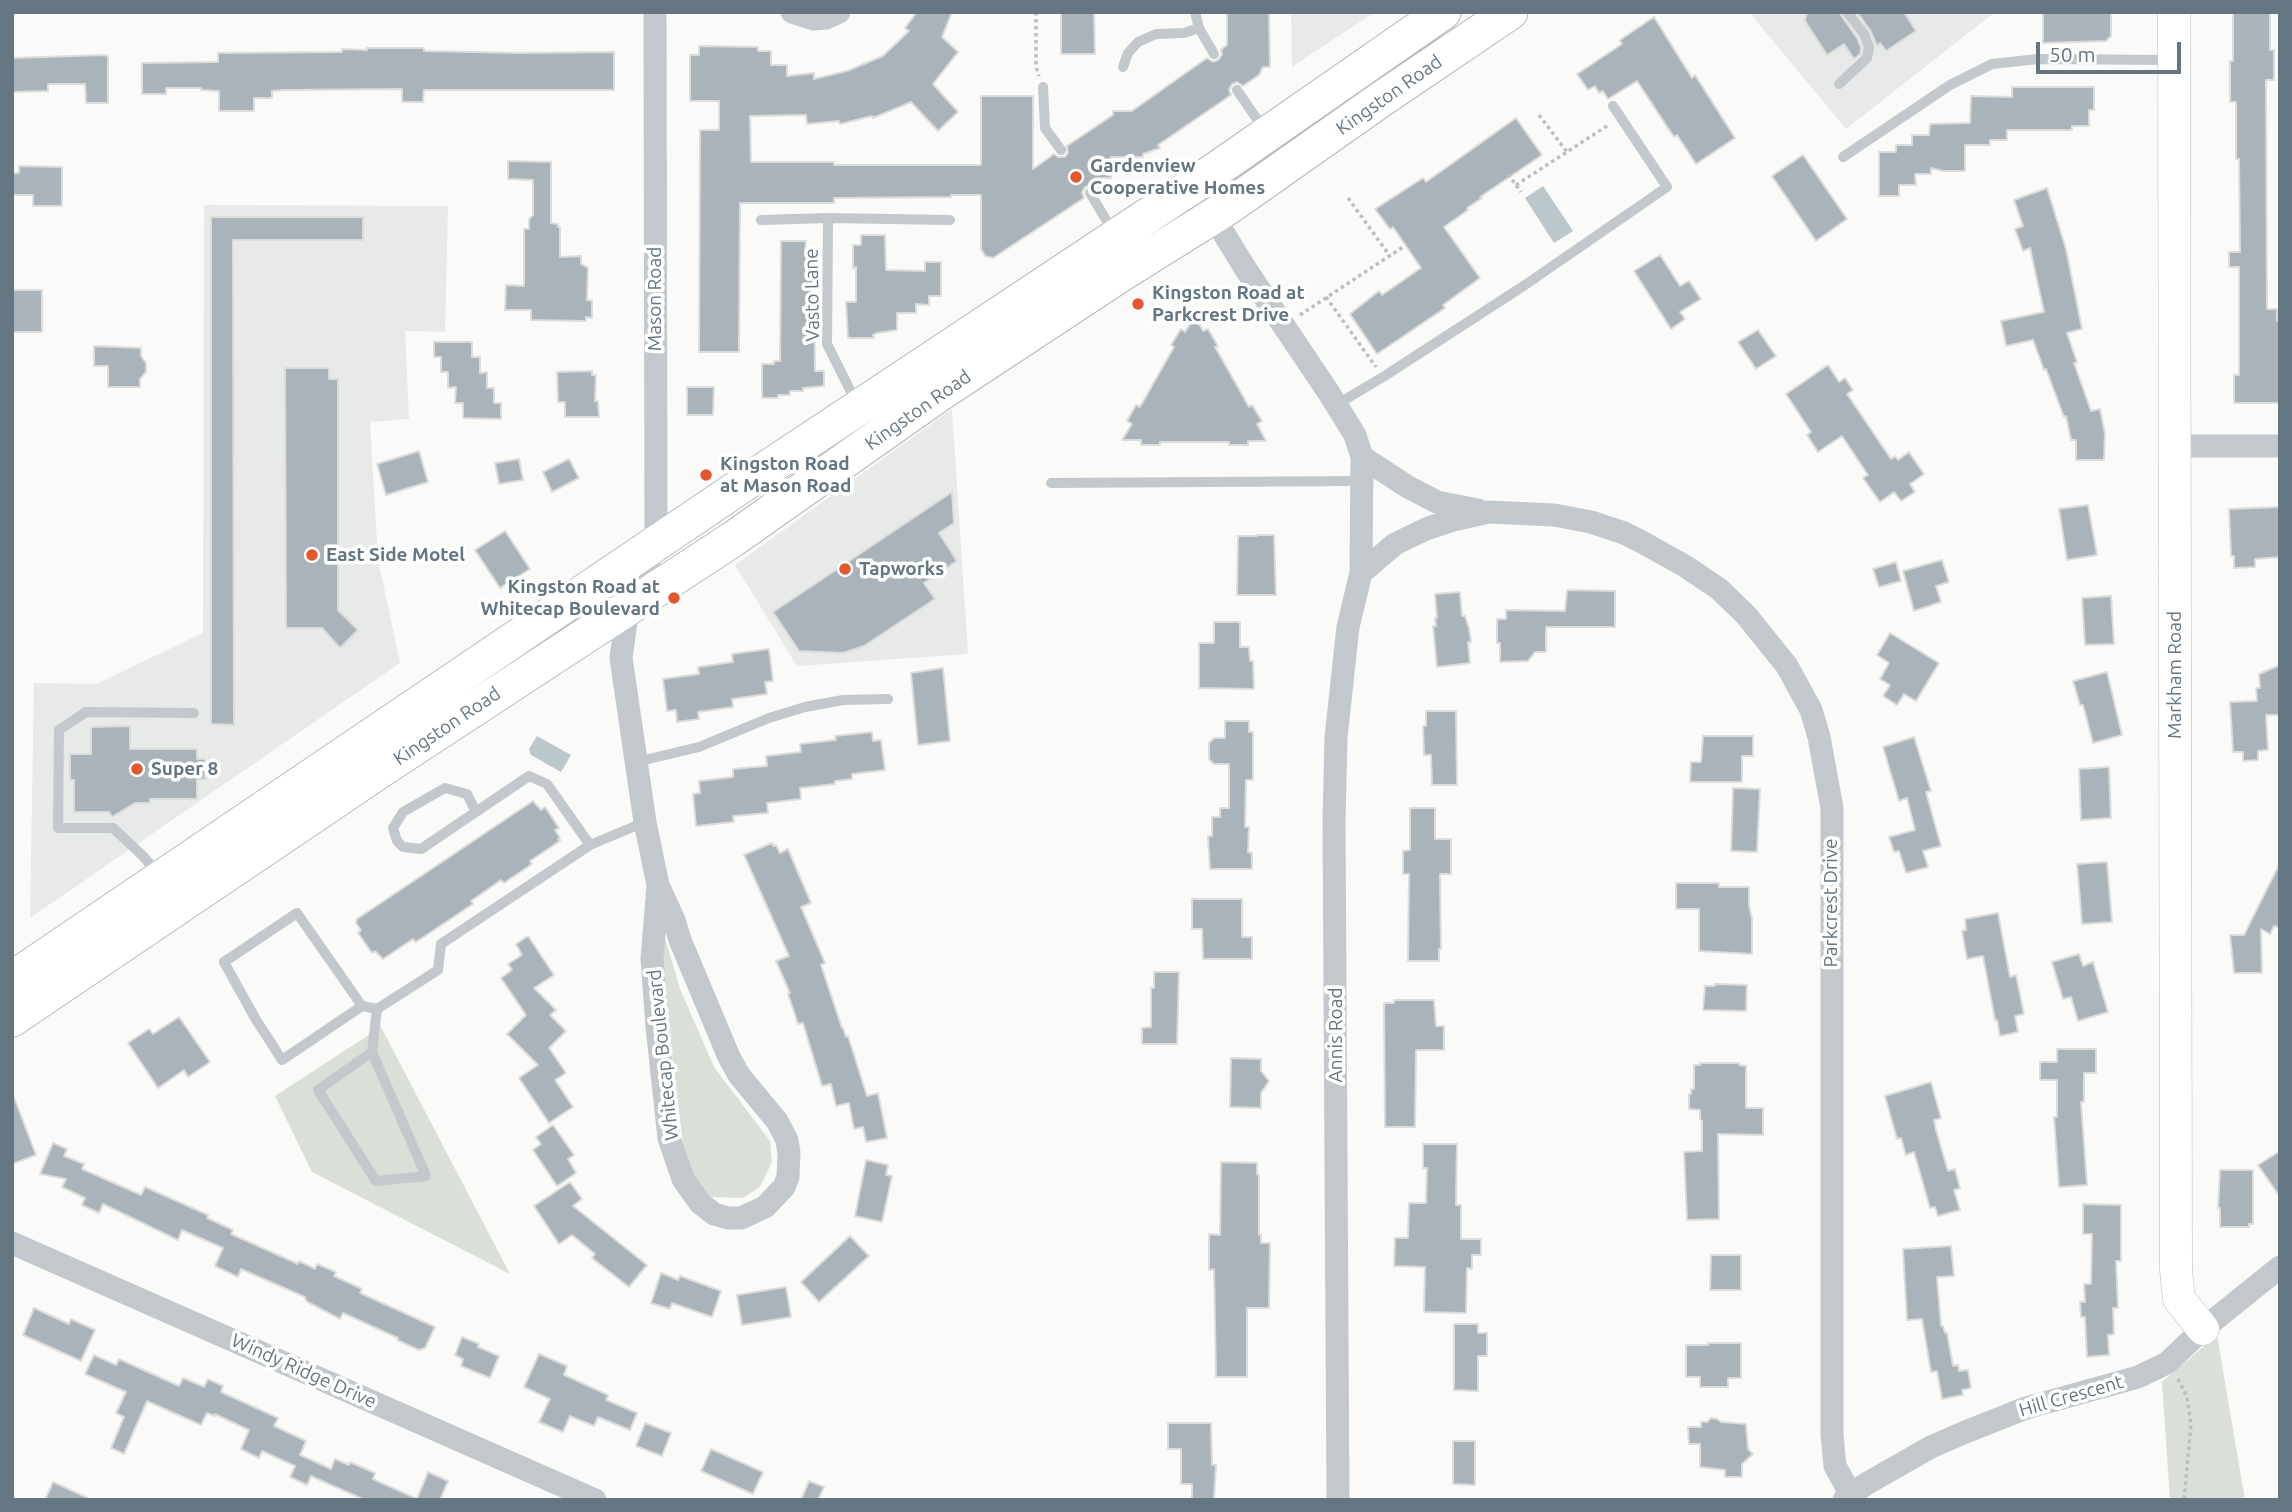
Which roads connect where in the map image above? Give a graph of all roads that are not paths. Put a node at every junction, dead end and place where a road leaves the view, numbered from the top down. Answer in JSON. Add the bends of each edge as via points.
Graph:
{"nodes":[{"id":1,"x":655,"y":12,"type":"edge"},
{"id":2,"x":792,"y":12,"type":"edge"},
{"id":3,"x":839,"y":12,"type":"edge"},
{"id":4,"x":1195,"y":12,"type":"edge"},
{"id":5,"x":1510,"y":12,"type":"edge"},
{"id":6,"x":1847,"y":12,"type":"edge"},
{"id":7,"x":2174,"y":12,"type":"edge"},
{"id":8,"x":1438,"y":14,"type":"edge"},
{"id":9,"x":1199,"y":28,"type":"junction"},
{"id":10,"x":1214,"y":54,"type":"dead end"},
{"id":11,"x":2174,"y":60,"type":"junction"},
{"id":12,"x":1123,"y":67,"type":"dead end"},
{"id":13,"x":1839,"y":84,"type":"dead end"},
{"id":14,"x":1043,"y":88,"type":"road end"},
{"id":15,"x":1237,"y":90,"type":"dead end"},
{"id":16,"x":1613,"y":106,"type":"dead end"},
{"id":17,"x":1267,"y":134,"type":"junction"},
{"id":18,"x":1061,"y":150,"type":"dead end"},
{"id":19,"x":1843,"y":157,"type":"dead end"},
{"id":20,"x":1194,"y":185,"type":"junction"},
{"id":21,"x":1090,"y":194,"type":"dead end"},
{"id":22,"x":1213,"y":216,"type":"junction"},
{"id":23,"x":828,"y":218,"type":"junction"},
{"id":24,"x":761,"y":220,"type":"dead end"},
{"id":25,"x":950,"y":220,"type":"dead end"},
{"id":26,"x":1116,"y":236,"type":"junction"},
{"id":27,"x":1121,"y":274,"type":"junction"},
{"id":28,"x":1336,"y":405,"type":"junction"},
{"id":29,"x":859,"y":407,"type":"junction"},
{"id":30,"x":2175,"y":446,"type":"junction"},
{"id":31,"x":2280,"y":446,"type":"edge"},
{"id":32,"x":1362,"y":457,"type":"junction"},
{"id":33,"x":1362,"y":481,"type":"junction"},
{"id":34,"x":1051,"y":483,"type":"dead end"},
{"id":35,"x":1489,"y":512,"type":"junction"},
{"id":36,"x":656,"y":543,"type":"junction"},
{"id":37,"x":1361,"y":573,"type":"junction"},
{"id":38,"x":636,"y":594,"type":"junction"},
{"id":39,"x":888,"y":699,"type":"dead end"},
{"id":40,"x":194,"y":713,"type":"dead end"},
{"id":41,"x":636,"y":762,"type":"junction"},
{"id":42,"x":476,"y":812,"type":"junction"},
{"id":43,"x":645,"y":822,"type":"junction"},
{"id":44,"x":590,"y":845,"type":"junction"},
{"id":45,"x":161,"y":877,"type":"junction"},
{"id":46,"x":658,"y":885,"type":"junction"},
{"id":47,"x":12,"y":979,"type":"edge"},
{"id":48,"x":362,"y":1006,"type":"junction"},
{"id":49,"x":377,"y":1009,"type":"junction"},
{"id":50,"x":12,"y":1019,"type":"edge"},
{"id":51,"x":372,"y":1052,"type":"junction"},
{"id":52,"x":12,"y":1243,"type":"edge"},
{"id":53,"x":2280,"y":1267,"type":"edge"},
{"id":54,"x":2203,"y":1329,"type":"junction"},
{"id":55,"x":1848,"y":1497,"type":"edge"},
{"id":56,"x":595,"y":1500,"type":"edge"},
{"id":57,"x":1338,"y":1500,"type":"edge"}],
"edges":[{"from":1,"to":36,"type":"street","name":"Mason Road"},
{"from":2,"to":3,"type":"street","via":[[814,19]]},
{"from":4,"to":9,"type":"lane"},
{"from":5,"to":22,"type":"main road","name":"Kingston Road"},
{"from":6,"to":13,"type":"lane","via":[[1869,47],[1867,58]]},
{"from":7,"to":11,"type":"street","name":"Markham Road"},
{"from":8,"to":17,"type":"main road","name":"Kingston Road"},
{"from":9,"to":10,"type":"lane"},
{"from":9,"to":12,"type":"lane","via":[[1156,34],[1138,42]]},
{"from":11,"to":19,"type":"lane","via":[[2038,59],[1992,64],[1950,85]]},
{"from":11,"to":30,"type":"street","name":"Markham Road"},
{"from":14,"to":18,"type":"lane","via":[[1045,128]]},
{"from":15,"to":17,"type":"lane"},
{"from":16,"to":28,"type":"lane","via":[[1667,187],[1525,285]]},
{"from":17,"to":20,"type":"main road","name":"Kingston Road"},
{"from":20,"to":22,"type":"street"},
{"from":20,"to":26,"type":"main road","name":"Kingston Road"},
{"from":21,"to":26,"type":"lane"},
{"from":22,"to":27,"type":"main road","name":"Kingston Road"},
{"from":22,"to":28,"type":"street"},
{"from":23,"to":24,"type":"lane"},
{"from":23,"to":25,"type":"lane"},
{"from":23,"to":29,"type":"lane","name":"Vasto Lane","via":[[827,344]]},
{"from":26,"to":27,"type":"main road","via":[[1122,248]]},
{"from":26,"to":29,"type":"main road","name":"Kingston Road"},
{"from":27,"to":38,"type":"main road","name":"Kingston Road","via":[[939,394],[733,539]]},
{"from":28,"to":32,"type":"street","via":[[1355,435]]},
{"from":29,"to":36,"type":"main road","name":"Kingston Road"},
{"from":30,"to":31,"type":"street"},
{"from":30,"to":54,"type":"street","name":"Markham Road","via":[[2176,1270],[2179,1299]]},
{"from":32,"to":33,"type":"street"},
{"from":32,"to":35,"type":"street","name":"Parkcrest Drive","via":[[1437,502]]},
{"from":33,"to":34,"type":"lane"},
{"from":33,"to":37,"type":"street"},
{"from":35,"to":37,"type":"street","name":"Parkcrest Drive","via":[[1453,520],[1395,544]]},
{"from":35,"to":55,"type":"street","name":"Parkcrest Drive","via":[[1591,522],[1624,533],[1685,565],[1746,615],[1787,666],[1811,710],[1832,808],[1832,1435],[1835,1466]]},
{"from":36,"to":38,"type":"street","name":"Mason Road"},
{"from":36,"to":45,"type":"main road","name":"Kingston Road"},
{"from":37,"to":57,"type":"street","name":"Annis Road","via":[[1348,627],[1336,737]]},
{"from":38,"to":41,"type":"street","name":"Whitecap Boulevard","via":[[621,659]]},
{"from":38,"to":50,"type":"main road","name":"Kingston Road"},
{"from":39,"to":41,"type":"lane","via":[[843,700],[798,709],[699,747]]},
{"from":40,"to":45,"type":"lane","via":[[86,712],[59,730],[58,828],[113,828]]},
{"from":41,"to":43,"type":"street","name":"Whitecap Boulevard"},
{"from":42,"to":42,"type":"lane","via":[[421,849],[403,847],[393,828],[403,812],[444,788],[467,794]]},
{"from":42,"to":44,"type":"lane","via":[[529,776],[547,784]]},
{"from":43,"to":44,"type":"lane"},
{"from":43,"to":46,"type":"street","name":"Whitecap Boulevard"},
{"from":44,"to":49,"type":"lane","via":[[441,944],[438,970]]},
{"from":45,"to":47,"type":"main road","name":"Kingston Road"},
{"from":46,"to":46,"type":"street","name":"Whitecap Boulevard","via":[[652,959],[669,1138],[683,1179],[700,1203],[714,1214],[741,1218],[765,1207],[784,1187],[787,1140],[734,1066]]},
{"from":48,"to":48,"type":"lane","via":[[282,1060],[224,962],[297,913]]},
{"from":48,"to":49,"type":"lane"},
{"from":49,"to":51,"type":"lane"},
{"from":51,"to":51,"type":"lane","via":[[318,1090],[376,1181],[426,1176]]},
{"from":52,"to":56,"type":"street","name":"Windy Ridge Drive"},
{"from":53,"to":54,"type":"street","name":"Hill Crescent"},
{"from":54,"to":55,"type":"street","name":"Hill Crescent","via":[[2167,1363],[2138,1377],[2026,1408],[1963,1433]]}]}
